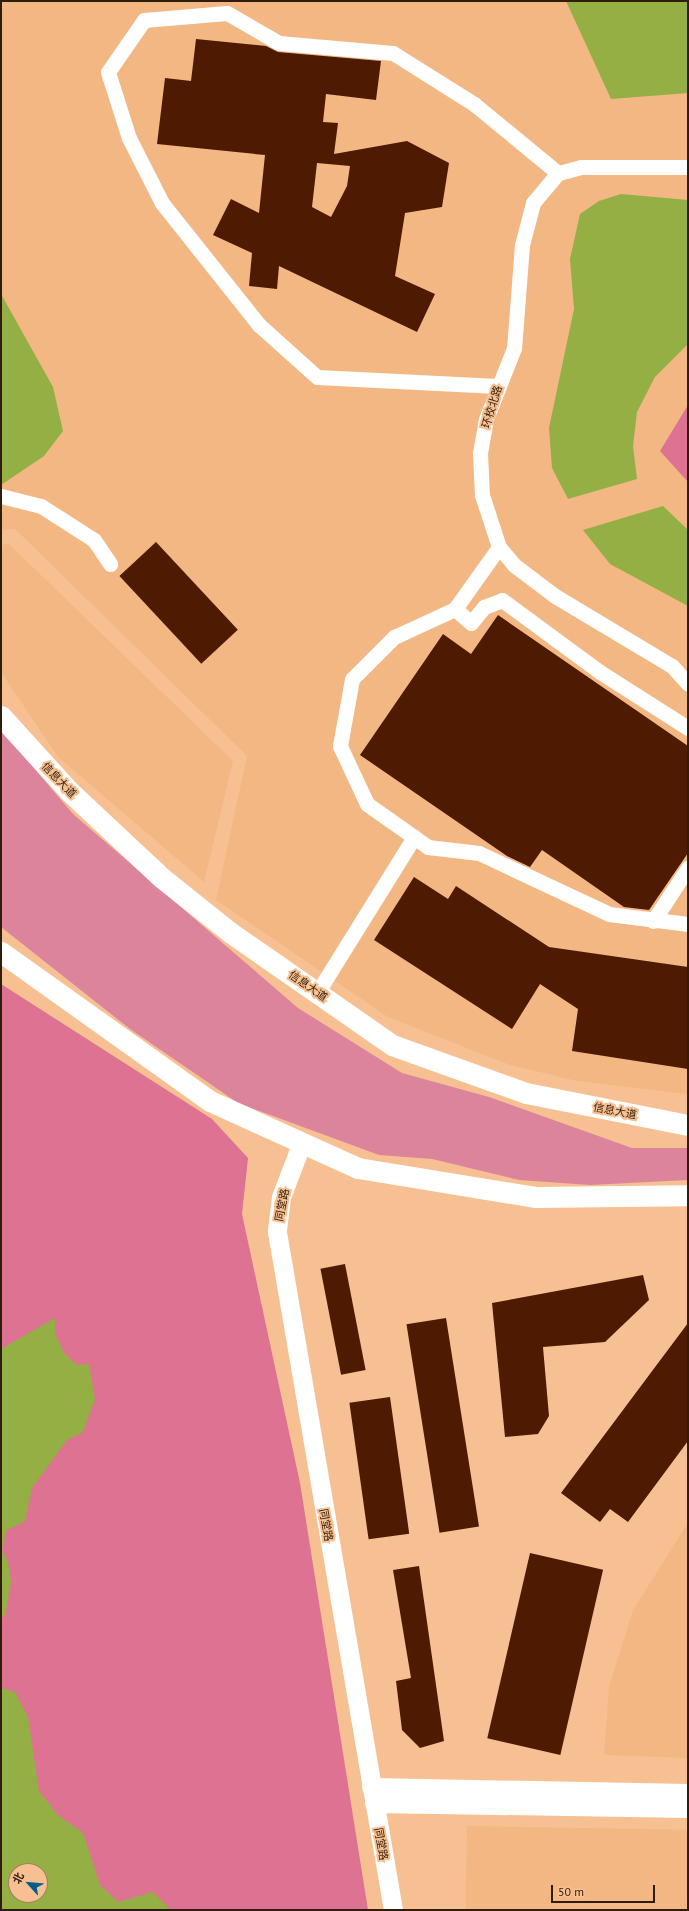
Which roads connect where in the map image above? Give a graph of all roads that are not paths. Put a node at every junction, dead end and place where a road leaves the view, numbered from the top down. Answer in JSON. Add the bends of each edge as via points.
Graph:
{"nodes":[{"id":1,"x":688,"y":167,"type":"edge"},
{"id":2,"x":558,"y":173,"type":"junction"},
{"id":3,"x":497,"y":386,"type":"junction"},
{"id":4,"x":1,"y":496,"type":"edge"},
{"id":5,"x":499,"y":547,"type":"junction"},
{"id":6,"x":110,"y":564,"type":"dead end"},
{"id":7,"x":455,"y":609,"type":"junction"},
{"id":8,"x":688,"y":684,"type":"edge"},
{"id":9,"x":1,"y":716,"type":"edge"},
{"id":10,"x":688,"y":728,"type":"edge"},
{"id":11,"x":414,"y":837,"type":"junction"},
{"id":12,"x":688,"y":868,"type":"edge"},
{"id":13,"x":653,"y":921,"type":"junction"},
{"id":14,"x":688,"y":924,"type":"edge"},
{"id":15,"x":1,"y":952,"type":"edge"},
{"id":16,"x":317,"y":993,"type":"junction"},
{"id":17,"x":688,"y":1125,"type":"edge"},
{"id":18,"x":302,"y":1142,"type":"junction"},
{"id":19,"x":688,"y":1195,"type":"edge"},
{"id":20,"x":688,"y":1793,"type":"edge"},
{"id":21,"x":372,"y":1795,"type":"junction"},
{"id":22,"x":688,"y":1808,"type":"edge"},
{"id":23,"x":393,"y":1910,"type":"edge"}],
"edges":[{"from":1,"to":2,"type":"street","via":[[580,168]]},
{"from":2,"to":3,"type":"street","name":"环校北路","via":[[534,203],[522,245],[514,348]]},
{"from":2,"to":3,"type":"street","via":[[474,104],[394,53],[279,43],[227,13],[144,20],[108,72],[129,138],[162,204],[259,326],[317,377]]},
{"from":3,"to":5,"type":"street","name":"环校北路","via":[[480,453],[482,495]]},
{"from":4,"to":6,"type":"street","via":[[41,506],[94,540]]},
{"from":5,"to":7,"type":"street"},
{"from":5,"to":8,"type":"street","name":"环校北路","via":[[514,565],[555,596],[672,666]]},
{"from":7,"to":10,"type":"street","via":[[471,623],[484,607],[502,600],[600,672]]},
{"from":7,"to":11,"type":"street","via":[[394,637],[352,679],[340,746],[367,804]]},
{"from":9,"to":16,"type":"main road","name":"信息大道","via":[[69,791],[162,878],[231,933]]},
{"from":11,"to":13,"type":"street","via":[[428,846],[479,853],[609,914]]},
{"from":11,"to":16,"type":"street"},
{"from":12,"to":13,"type":"street"},
{"from":13,"to":14,"type":"street"},
{"from":15,"to":18,"type":"main road","via":[[210,1100]]},
{"from":16,"to":17,"type":"main road","name":"信息大道","via":[[392,1045],[526,1093]]},
{"from":18,"to":19,"type":"main road","via":[[358,1168],[535,1197]]},
{"from":18,"to":21,"type":"street","name":"同堂路","via":[[281,1197],[277,1232]]},
{"from":20,"to":21,"type":"street"},
{"from":21,"to":22,"type":"street"},
{"from":21,"to":23,"type":"street","name":"同堂路"}]}
